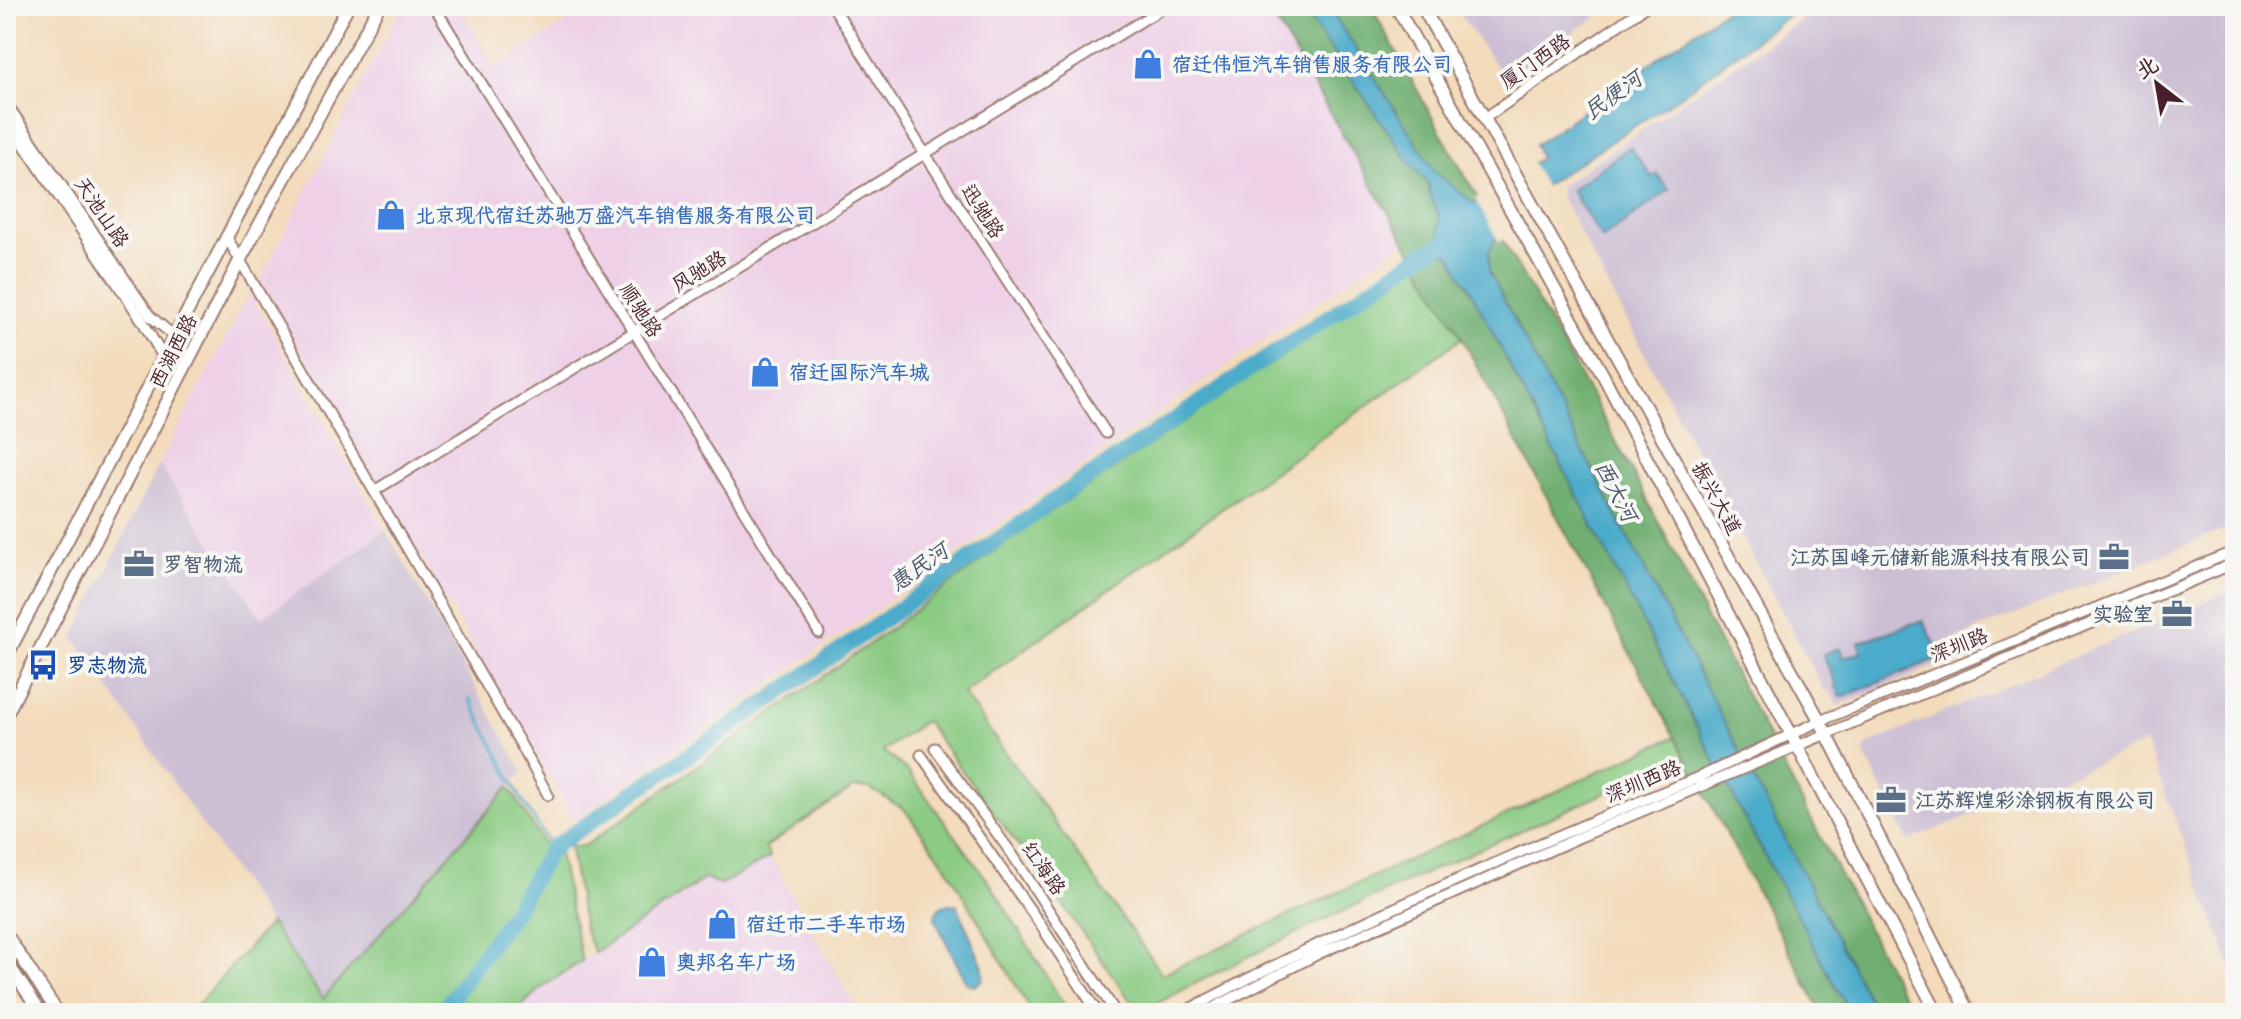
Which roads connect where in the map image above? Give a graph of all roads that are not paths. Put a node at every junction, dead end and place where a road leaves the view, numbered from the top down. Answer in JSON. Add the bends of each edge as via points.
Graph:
{"nodes":[{"id":1,"x":348,"y":6,"type":"edge"},
{"id":2,"x":379,"y":6,"type":"edge"},
{"id":3,"x":434,"y":6,"type":"edge"},
{"id":4,"x":833,"y":6,"type":"edge"},
{"id":5,"x":1166,"y":6,"type":"edge"},
{"id":6,"x":1396,"y":6,"type":"edge"},
{"id":7,"x":1422,"y":6,"type":"edge"},
{"id":8,"x":1646,"y":6,"type":"edge"},
{"id":9,"x":6,"y":103,"type":"edge"},
{"id":10,"x":6,"y":118,"type":"edge"},
{"id":11,"x":1485,"y":118,"type":"junction"},
{"id":12,"x":925,"y":154,"type":"junction"},
{"id":13,"x":226,"y":236,"type":"junction"},
{"id":14,"x":240,"y":260,"type":"junction"},
{"id":15,"x":632,"y":333,"type":"junction"},
{"id":16,"x":174,"y":336,"type":"junction"},
{"id":17,"x":163,"y":357,"type":"junction"},
{"id":18,"x":1106,"y":433,"type":"dead end"},
{"id":19,"x":374,"y":491,"type":"junction"},
{"id":20,"x":2235,"y":551,"type":"edge"},
{"id":21,"x":2235,"y":563,"type":"edge"},
{"id":22,"x":819,"y":633,"type":"dead end"},
{"id":23,"x":6,"y":657,"type":"edge"},
{"id":24,"x":6,"y":715,"type":"edge"},
{"id":25,"x":1820,"y":721,"type":"junction"},
{"id":26,"x":1826,"y":733,"type":"junction"},
{"id":27,"x":1791,"y":734,"type":"junction"},
{"id":28,"x":1797,"y":746,"type":"junction"},
{"id":29,"x":935,"y":748,"type":"dead end"},
{"id":30,"x":921,"y":755,"type":"dead end"},
{"id":31,"x":1703,"y":780,"type":"junction"},
{"id":32,"x":548,"y":795,"type":"dead end"},
{"id":33,"x":6,"y":934,"type":"edge"},
{"id":34,"x":6,"y":961,"type":"edge"},
{"id":35,"x":41,"y":1013,"type":"edge"},
{"id":36,"x":58,"y":1013,"type":"edge"},
{"id":37,"x":1098,"y":1013,"type":"edge"},
{"id":38,"x":1116,"y":1013,"type":"edge"},
{"id":39,"x":1182,"y":1013,"type":"edge"},
{"id":40,"x":1203,"y":1013,"type":"edge"},
{"id":41,"x":1937,"y":1013,"type":"edge"},
{"id":42,"x":1969,"y":1013,"type":"edge"}],
"edges":[{"from":1,"to":13,"type":"main road","name":"西湖西路"},
{"from":2,"to":14,"type":"main road","name":"西湖西路"},
{"from":3,"to":15,"type":"street","name":"顺驰路"},
{"from":4,"to":12,"type":"street","name":"迅驰路"},
{"from":5,"to":12,"type":"street","name":"风驰路"},
{"from":6,"to":27,"type":"main road","via":[[1603,375]]},
{"from":7,"to":11,"type":"main road","name":"振兴大道"},
{"from":8,"to":11,"type":"street","name":"厦门西路"},
{"from":9,"to":16,"type":"street","name":"天池山路","via":[[150,316]]},
{"from":10,"to":17,"type":"street","name":"天池山路"},
{"from":11,"to":25,"type":"main road","name":"振兴大道"},
{"from":12,"to":15,"type":"street","name":"风驰路"},
{"from":12,"to":18,"type":"street","name":"迅驰路"},
{"from":13,"to":14,"type":"street"},
{"from":13,"to":16,"type":"main road","name":"西湖西路"},
{"from":14,"to":19,"type":"street"},
{"from":14,"to":24,"type":"main road","name":"西湖西路"},
{"from":15,"to":19,"type":"street","name":"风驰路"},
{"from":15,"to":22,"type":"street","name":"顺驰路"},
{"from":16,"to":17,"type":"main road","name":"西湖西路"},
{"from":17,"to":23,"type":"main road","name":"西湖西路"},
{"from":19,"to":32,"type":"street"},
{"from":20,"to":25,"type":"street","name":"深圳路"},
{"from":21,"to":26,"type":"street","name":"深圳路"},
{"from":25,"to":26,"type":"main road","name":"振兴大道"},
{"from":25,"to":27,"type":"street","name":"深圳路"},
{"from":26,"to":28,"type":"street","name":"深圳路"},
{"from":26,"to":42,"type":"main road","name":"振兴大道"},
{"from":27,"to":28,"type":"main road"},
{"from":27,"to":31,"type":"street","name":"深圳路"},
{"from":28,"to":31,"type":"street","name":"深圳路"},
{"from":28,"to":41,"type":"main road"},
{"from":29,"to":38,"type":"street","name":"红海路"},
{"from":30,"to":37,"type":"street","name":"红海路"},
{"from":31,"to":39,"type":"street","name":"深圳西路","via":[[1340,933]]},
{"from":31,"to":40,"type":"street","name":"深圳西路","via":[[1377,927]]},
{"from":33,"to":36,"type":"main road"},
{"from":34,"to":35,"type":"main road"}]}
